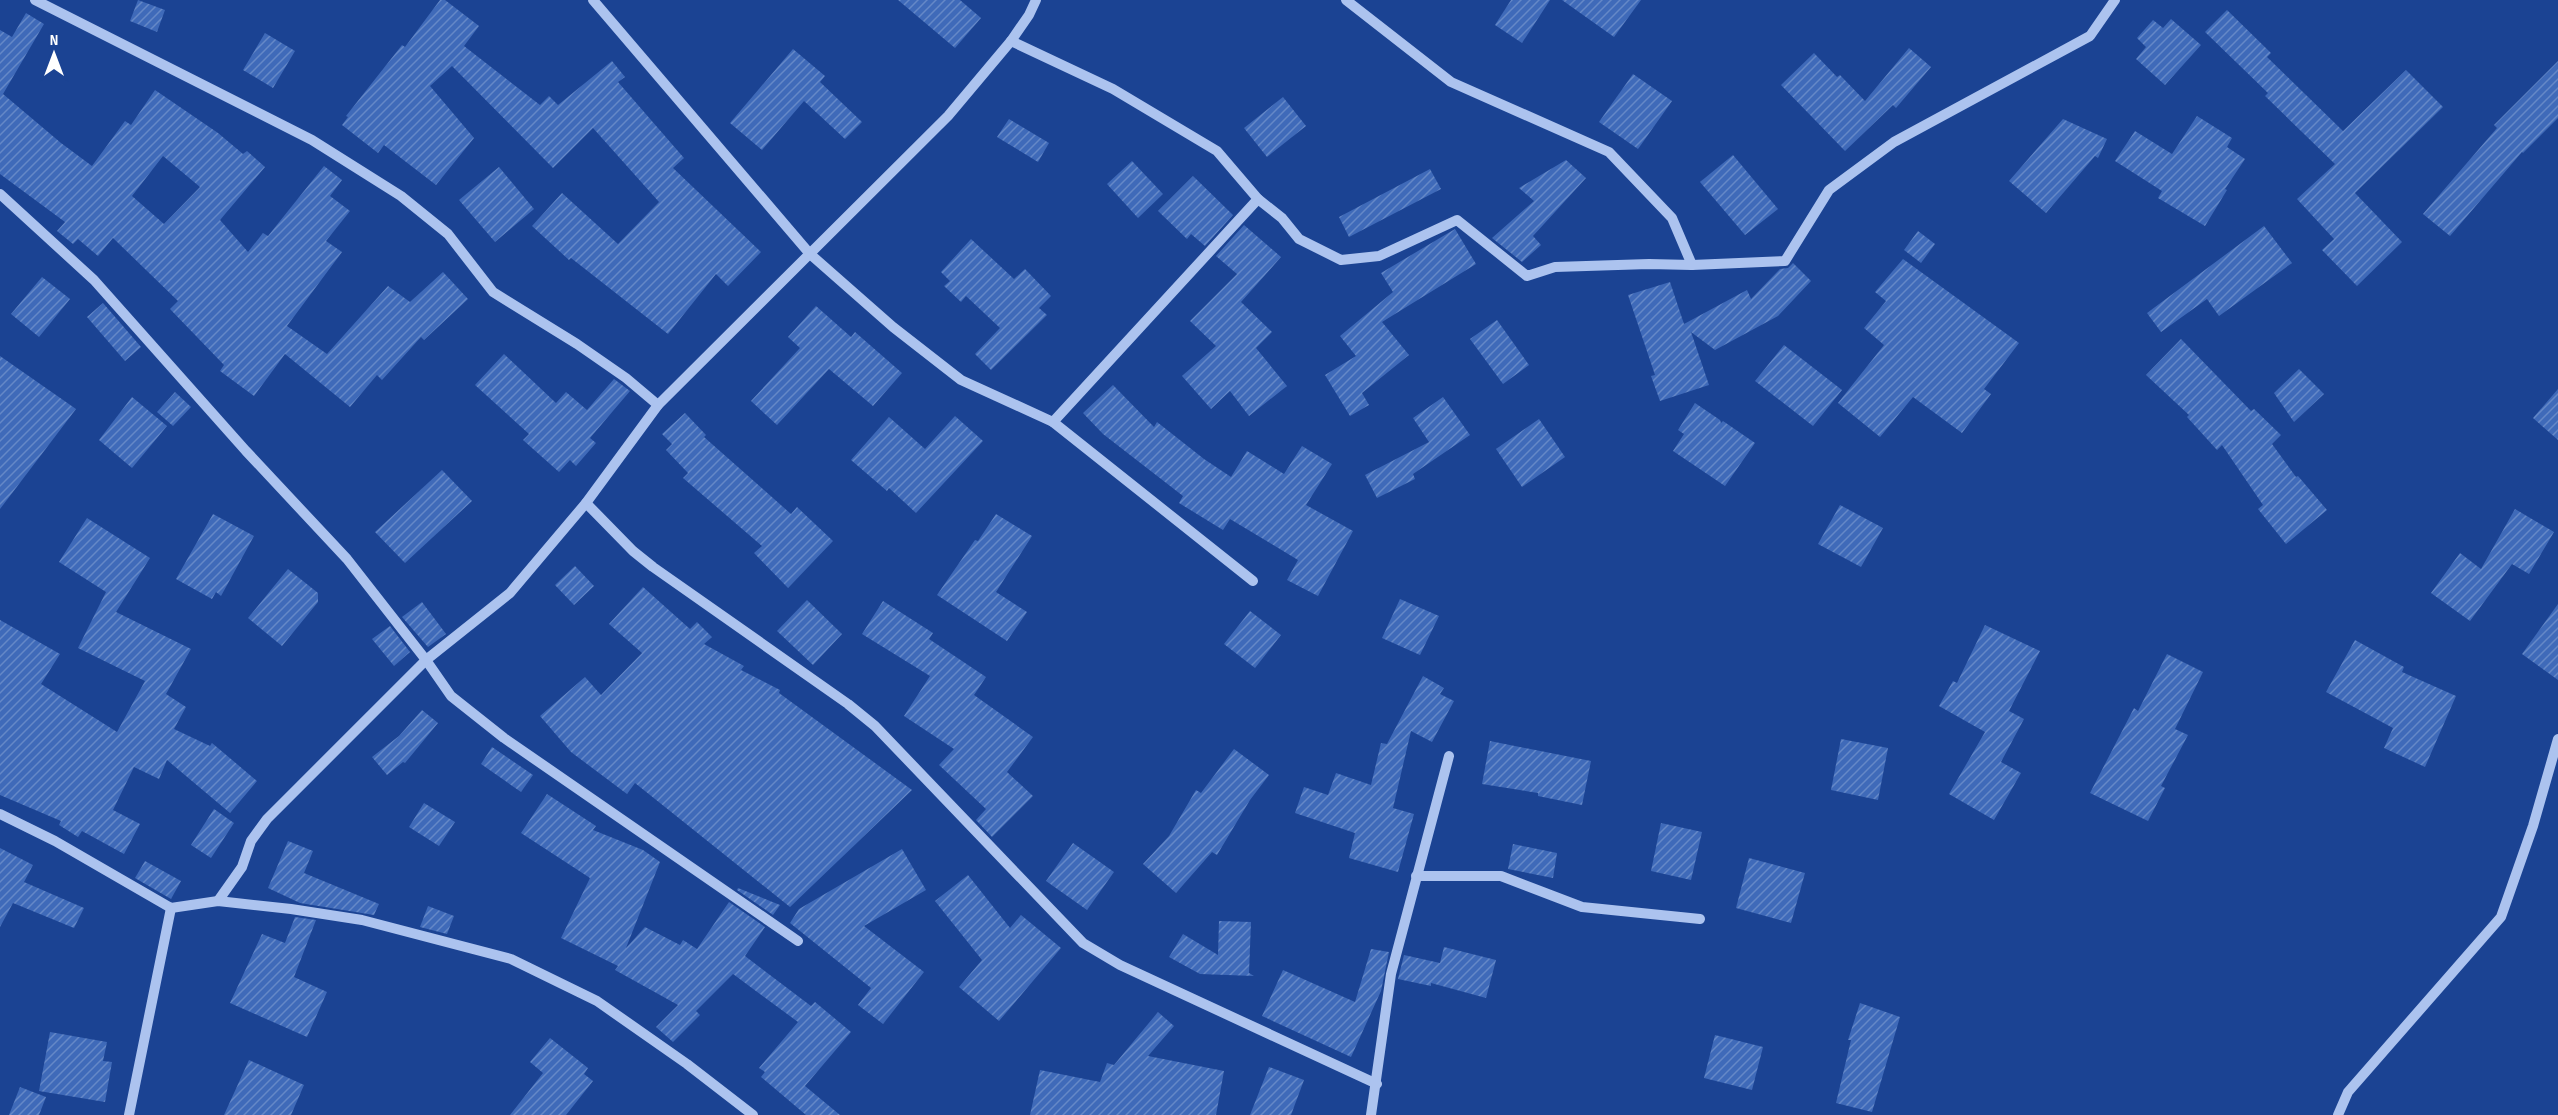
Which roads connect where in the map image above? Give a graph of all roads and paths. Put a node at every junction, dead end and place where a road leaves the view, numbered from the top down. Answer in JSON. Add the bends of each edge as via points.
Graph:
{"nodes":[{"id":1,"x":35,"y":0,"type":"edge"},
{"id":2,"x":593,"y":0,"type":"edge"},
{"id":3,"x":1036,"y":0,"type":"edge"},
{"id":4,"x":1346,"y":0,"type":"edge"},
{"id":5,"x":2115,"y":0,"type":"edge"},
{"id":6,"x":1011,"y":41,"type":"junction"},
{"id":7,"x":0,"y":194,"type":"edge"},
{"id":8,"x":1258,"y":199,"type":"junction"},
{"id":9,"x":810,"y":254,"type":"junction"},
{"id":10,"x":1692,"y":265,"type":"junction"},
{"id":11,"x":658,"y":405,"type":"junction"},
{"id":12,"x":1053,"y":422,"type":"junction"},
{"id":13,"x":586,"y":503,"type":"junction"},
{"id":14,"x":1253,"y":581,"type":"dead end"},
{"id":15,"x":426,"y":660,"type":"junction"},
{"id":16,"x":2558,"y":739,"type":"edge"},
{"id":17,"x":1449,"y":756,"type":"dead end"},
{"id":18,"x":0,"y":814,"type":"edge"},
{"id":19,"x":1416,"y":876,"type":"junction"},
{"id":20,"x":218,"y":901,"type":"junction"},
{"id":21,"x":171,"y":908,"type":"junction"},
{"id":22,"x":1700,"y":919,"type":"dead end"},
{"id":23,"x":798,"y":941,"type":"dead end"},
{"id":24,"x":1377,"y":1084,"type":"junction"},
{"id":25,"x":129,"y":1115,"type":"edge"},
{"id":26,"x":753,"y":1115,"type":"edge"},
{"id":27,"x":1371,"y":1115,"type":"edge"},
{"id":28,"x":2338,"y":1115,"type":"edge"}],
"edges":[{"from":1,"to":11,"type":"street","via":[[312,140],[401,196],[448,234],[493,292],[587,351]]},
{"from":2,"to":9,"type":"street"},
{"from":3,"to":6,"type":"street"},
{"from":4,"to":10,"type":"street","via":[[1451,82],[1609,152],[1672,218]]},
{"from":5,"to":10,"type":"street","via":[[2090,36],[1894,142],[1829,190],[1785,261]]},
{"from":6,"to":8,"type":"street","via":[[1113,89],[1217,151]]},
{"from":6,"to":9,"type":"street","via":[[948,116]]},
{"from":7,"to":15,"type":"street","via":[[94,280],[347,559]]},
{"from":8,"to":10,"type":"street","via":[[1282,218],[1299,239],[1341,260],[1379,256],[1457,220],[1527,276],[1555,267]]},
{"from":8,"to":12,"type":"street"},
{"from":9,"to":11,"type":"street"},
{"from":9,"to":12,"type":"street","via":[[961,380]]},
{"from":11,"to":13,"type":"street"},
{"from":12,"to":14,"type":"street"},
{"from":13,"to":15,"type":"street","via":[[510,593]]},
{"from":13,"to":24,"type":"street","via":[[653,567],[875,726],[1083,943],[1120,965]]},
{"from":15,"to":20,"type":"street","via":[[267,819],[251,841],[242,867]]},
{"from":15,"to":23,"type":"street","via":[[451,696],[504,738]]},
{"from":16,"to":28,"type":"street","via":[[2501,917],[2348,1092]]},
{"from":17,"to":19,"type":"street"},
{"from":18,"to":21,"type":"street"},
{"from":19,"to":22,"type":"street","via":[[1501,876],[1582,907]]},
{"from":19,"to":24,"type":"street","via":[[1390,974]]},
{"from":20,"to":21,"type":"street"},
{"from":20,"to":26,"type":"street","via":[[362,920],[511,959],[597,1001]]},
{"from":21,"to":25,"type":"street"},
{"from":24,"to":27,"type":"street"}]}
